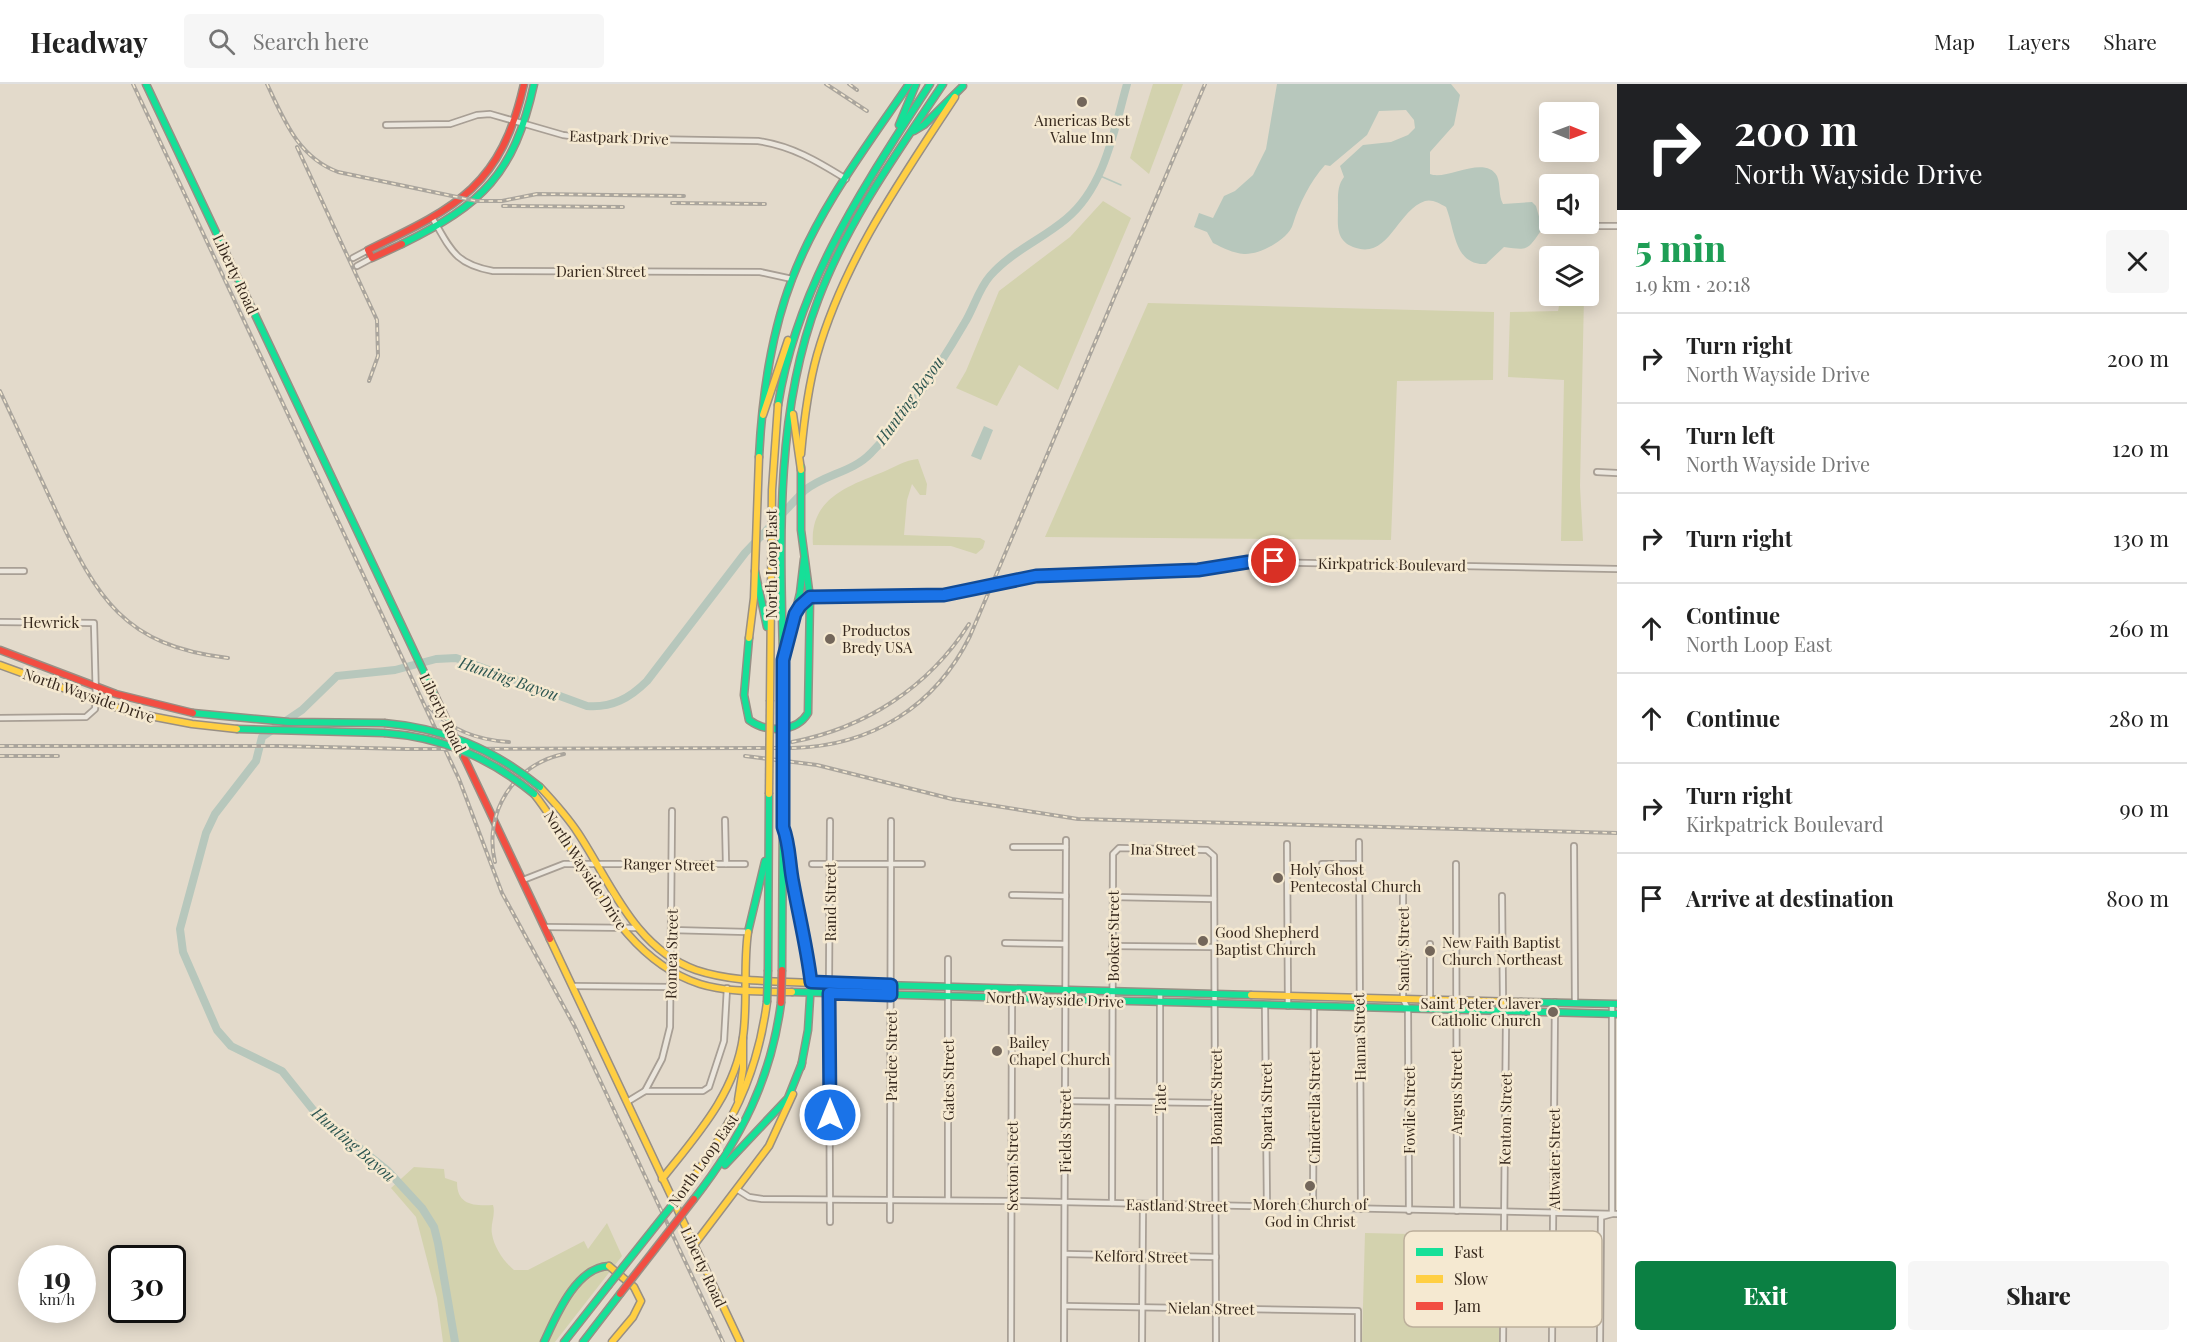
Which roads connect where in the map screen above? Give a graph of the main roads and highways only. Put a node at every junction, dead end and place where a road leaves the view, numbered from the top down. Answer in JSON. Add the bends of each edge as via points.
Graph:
{"nodes":[{"id":1,"x":146,"y":84,"type":"edge"},
{"id":2,"x":524,"y":84,"type":"edge"},
{"id":3,"x":534,"y":84,"type":"edge"},
{"id":4,"x":909,"y":84,"type":"edge"},
{"id":5,"x":916,"y":84,"type":"edge"},
{"id":6,"x":930,"y":84,"type":"edge"},
{"id":7,"x":943,"y":84,"type":"edge"},
{"id":8,"x":964,"y":85,"type":"edge"},
{"id":9,"x":911,"y":133,"type":"junction"},
{"id":10,"x":891,"y":145,"type":"junction"},
{"id":11,"x":497,"y":160,"type":"junction"},
{"id":12,"x":505,"y":166,"type":"junction"},
{"id":13,"x":796,"y":327,"type":"junction"},
{"id":14,"x":792,"y":397,"type":"junction"},
{"id":15,"x":763,"y":415,"type":"junction"},
{"id":16,"x":801,"y":470,"type":"junction"},
{"id":17,"x":804,"y":559,"type":"junction"},
{"id":18,"x":755,"y":572,"type":"junction"},
{"id":19,"x":810,"y":597,"type":"junction"},
{"id":20,"x":795,"y":614,"type":"junction"},
{"id":21,"x":771,"y":644,"type":"junction"},
{"id":22,"x":0,"y":650,"type":"edge"},
{"id":23,"x":783,"y":660,"type":"junction"},
{"id":24,"x":33,"y":662,"type":"junction"},
{"id":25,"x":0,"y":665,"type":"edge"},
{"id":26,"x":28,"y":675,"type":"junction"},
{"id":27,"x":783,"y":827,"type":"junction"},
{"id":28,"x":768,"y":846,"type":"junction"},
{"id":29,"x":744,"y":980,"type":"junction"},
{"id":30,"x":811,"y":982,"type":"junction"},
{"id":31,"x":744,"y":989,"type":"junction"},
{"id":32,"x":810,"y":993,"type":"junction"},
{"id":33,"x":1614,"y":1004,"type":"edge"},
{"id":34,"x":1614,"y":1014,"type":"edge"},
{"id":35,"x":743,"y":1038,"type":"junction"},
{"id":36,"x":802,"y":1064,"type":"junction"},
{"id":37,"x":725,"y":1133,"type":"junction"},
{"id":38,"x":712,"y":1178,"type":"junction"},
{"id":39,"x":662,"y":1179,"type":"junction"},
{"id":40,"x":694,"y":1245,"type":"junction"},
{"id":41,"x":544,"y":1342,"type":"edge"},
{"id":42,"x":564,"y":1342,"type":"edge"},
{"id":43,"x":583,"y":1342,"type":"edge"},
{"id":44,"x":612,"y":1342,"type":"edge"},
{"id":45,"x":740,"y":1342,"type":"edge"}],
"edges":[{"from":1,"to":39,"type":"main road","name":"Liberty Road"},
{"from":2,"to":11,"type":"main road","via":[[516,120]]},
{"from":3,"to":12,"type":"main road","via":[[525,123]]},
{"from":4,"to":15,"type":"main road","via":[[817,226],[792,279],[770,354]]},
{"from":5,"to":10,"type":"main road"},
{"from":6,"to":10,"type":"main road","name":"North Loop East"},
{"from":7,"to":9,"type":"main road","name":"North Loop East"},
{"from":8,"to":9,"type":"main road"},
{"from":8,"to":16,"type":"main road","via":[[882,210],[834,301],[808,398]]},
{"from":9,"to":14,"type":"main road","name":"North Loop East","via":[[838,255],[806,336]]},
{"from":10,"to":13,"type":"main road","name":"North Loop East","via":[[841,225]]},
{"from":11,"to":12,"type":"main road"},
{"from":11,"to":12,"type":"main road","via":[[473,189],[433,219],[368,250],[372,258],[438,227],[476,201]]},
{"from":13,"to":15,"type":"main road","via":[[783,350]]},
{"from":13,"to":21,"type":"main road","name":"North Loop East","via":[[776,421]]},
{"from":14,"to":16,"type":"main road"},
{"from":14,"to":23,"type":"main road","name":"North Loop East","via":[[783,496]]},
{"from":15,"to":18,"type":"main road","via":[[754,532]]},
{"from":16,"to":17,"type":"main road"},
{"from":17,"to":19,"type":"main road"},
{"from":17,"to":20,"type":"main road"},
{"from":18,"to":19,"type":"main road","via":[[745,700],[747,717],[756,726],[792,728],[807,717]]},
{"from":18,"to":21,"type":"main road"},
{"from":19,"to":20,"type":"main road"},
{"from":20,"to":23,"type":"main road"},
{"from":21,"to":28,"type":"main road","name":"North Loop East","bridge":true},
{"from":22,"to":24,"type":"main road","name":"North Wayside Drive"},
{"from":23,"to":27,"type":"main road","name":"North Loop East","bridge":true},
{"from":24,"to":26,"type":"main road"},
{"from":24,"to":29,"type":"main road","name":"North Wayside Drive","bridge":true,"via":[[170,708],[263,722],[422,727],[470,741],[540,787],[568,818],[637,928],[670,958],[698,971]]},
{"from":25,"to":26,"type":"main road","name":"North Wayside Drive"},
{"from":26,"to":31,"type":"main road","name":"North Wayside Drive","bridge":true,"via":[[166,720],[249,732],[423,736],[462,748],[502,768],[534,794],[554,818],[622,928],[638,946],[671,971],[699,984]]},
{"from":27,"to":30,"type":"main road"},
{"from":27,"to":38,"type":"main road","name":"North Loop East","bridge":true,"via":[[781,1003],[776,1042],[759,1098],[738,1140]]},
{"from":28,"to":29,"type":"main road","via":[[748,932]]},
{"from":28,"to":37,"type":"main road","name":"North Loop East","bridge":true,"via":[[768,970],[762,1040],[753,1076]]},
{"from":29,"to":30,"type":"main road","name":"North Wayside Drive"},
{"from":29,"to":31,"type":"main road"},
{"from":30,"to":32,"type":"main road"},
{"from":30,"to":33,"type":"main road","name":"North Wayside Drive"},
{"from":31,"to":32,"type":"main road","name":"North Wayside Drive"},
{"from":31,"to":35,"type":"main road"},
{"from":32,"to":34,"type":"main road","name":"North Wayside Drive"},
{"from":32,"to":36,"type":"main road"},
{"from":35,"to":37,"type":"main road","via":[[741,1092]]},
{"from":35,"to":39,"type":"main road","via":[[724,1095]]},
{"from":36,"to":38,"type":"main road","via":[[788,1098],[777,1112]]},
{"from":36,"to":40,"type":"main road","via":[[770,1146]]},
{"from":37,"to":42,"type":"main road","name":"North Loop East","bridge":true,"via":[[686,1189]]},
{"from":38,"to":43,"type":"main road","name":"North Loop East","bridge":true},
{"from":39,"to":40,"type":"main road","name":"Liberty Road"},
{"from":40,"to":45,"type":"main road","name":"Liberty Road"},
{"from":41,"to":44,"type":"main road","via":[[570,1294],[592,1268],[609,1266],[642,1297],[640,1307]]}]}
